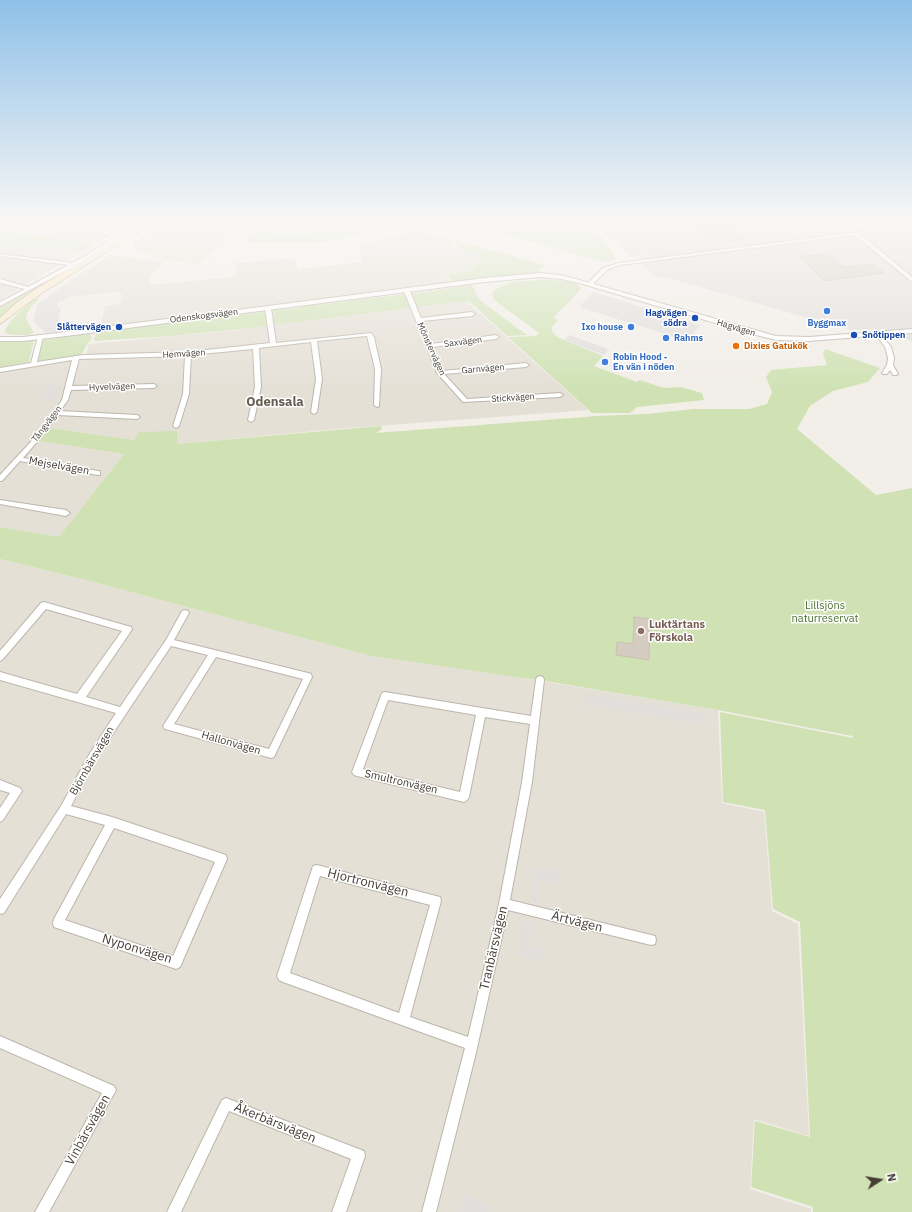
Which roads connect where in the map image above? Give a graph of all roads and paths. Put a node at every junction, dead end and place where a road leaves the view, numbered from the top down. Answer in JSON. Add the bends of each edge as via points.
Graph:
{"nodes":[{"id":1,"x":50,"y":278,"type":"edge"},
{"id":2,"x":58,"y":278,"type":"edge"},
{"id":3,"x":59,"y":278,"type":"edge"},
{"id":4,"x":510,"y":278,"type":"edge"},
{"id":5,"x":563,"y":278,"type":"edge"},
{"id":6,"x":596,"y":278,"type":"edge"},
{"id":7,"x":0,"y":281,"type":"edge"},
{"id":8,"x":590,"y":284,"type":"junction"},
{"id":9,"x":28,"y":288,"type":"junction"},
{"id":10,"x":406,"y":291,"type":"junction"},
{"id":11,"x":0,"y":304,"type":"edge"},
{"id":12,"x":268,"y":308,"type":"junction"},
{"id":13,"x":472,"y":314,"type":"dead end"},
{"id":14,"x":419,"y":320,"type":"junction"},
{"id":15,"x":0,"y":322,"type":"edge"},
{"id":16,"x":912,"y":331,"type":"edge"},
{"id":17,"x":0,"y":332,"type":"edge"},
{"id":18,"x":878,"y":334,"type":"junction"},
{"id":19,"x":38,"y":337,"type":"junction"},
{"id":20,"x":496,"y":337,"type":"dead end"},
{"id":21,"x":0,"y":340,"type":"edge"},
{"id":22,"x":314,"y":340,"type":"junction"},
{"id":23,"x":273,"y":345,"type":"junction"},
{"id":24,"x":430,"y":346,"type":"junction"},
{"id":25,"x":256,"y":347,"type":"junction"},
{"id":26,"x":188,"y":354,"type":"junction"},
{"id":27,"x":76,"y":358,"type":"junction"},
{"id":28,"x":34,"y":364,"type":"junction"},
{"id":29,"x":526,"y":365,"type":"dead end"},
{"id":30,"x":890,"y":365,"type":"junction"},
{"id":31,"x":0,"y":370,"type":"edge"},
{"id":32,"x":440,"y":372,"type":"junction"},
{"id":33,"x":885,"y":373,"type":"dead end"},
{"id":34,"x":894,"y":374,"type":"dead end"},
{"id":35,"x":154,"y":386,"type":"dead end"},
{"id":36,"x":69,"y":388,"type":"junction"},
{"id":37,"x":560,"y":395,"type":"dead end"},
{"id":38,"x":465,"y":401,"type":"joint"},
{"id":39,"x":377,"y":405,"type":"dead end"},
{"id":40,"x":314,"y":412,"type":"dead end"},
{"id":41,"x":56,"y":413,"type":"junction"},
{"id":42,"x":137,"y":417,"type":"dead end"},
{"id":43,"x":251,"y":420,"type":"dead end"},
{"id":44,"x":176,"y":426,"type":"dead end"},
{"id":45,"x":19,"y":458,"type":"junction"},
{"id":46,"x":98,"y":473,"type":"dead end"},
{"id":47,"x":0,"y":479,"type":"edge"},
{"id":48,"x":0,"y":502,"type":"edge"},
{"id":49,"x":66,"y":513,"type":"dead end"},
{"id":50,"x":185,"y":613,"type":"dead end"},
{"id":51,"x":169,"y":642,"type":"junction"},
{"id":52,"x":214,"y":653,"type":"junction"},
{"id":53,"x":0,"y":657,"type":"edge"},
{"id":54,"x":0,"y":676,"type":"edge"},
{"id":55,"x":540,"y":680,"type":"dead end"},
{"id":56,"x":78,"y":699,"type":"junction"},
{"id":57,"x":122,"y":711,"type":"junction"},
{"id":58,"x":481,"y":712,"type":"junction"},
{"id":59,"x":534,"y":721,"type":"junction"},
{"id":60,"x":0,"y":785,"type":"edge"},
{"id":61,"x":64,"y":809,"type":"junction"},
{"id":62,"x":0,"y":816,"type":"edge"},
{"id":63,"x":112,"y":822,"type":"junction"},
{"id":64,"x":504,"y":904,"type":"junction"},
{"id":65,"x":1,"y":905,"type":"edge"},
{"id":66,"x":651,"y":940,"type":"dead end"},
{"id":67,"x":403,"y":1020,"type":"junction"},
{"id":68,"x":0,"y":1042,"type":"edge"},
{"id":69,"x":472,"y":1044,"type":"junction"},
{"id":70,"x":42,"y":1212,"type":"edge"},
{"id":71,"x":174,"y":1212,"type":"edge"},
{"id":72,"x":339,"y":1212,"type":"edge"},
{"id":73,"x":429,"y":1212,"type":"edge"}],
"edges":[{"from":1,"to":9,"type":"street"},
{"from":2,"to":15,"type":"main road","via":[[24,301]]},
{"from":3,"to":17,"type":"main road","via":[[20,308]]},
{"from":4,"to":10,"type":"street","name":"Odenskogsvägen"},
{"from":5,"to":8,"type":"street","name":"Odenskogsvägen"},
{"from":6,"to":8,"type":"street"},
{"from":7,"to":9,"type":"street"},
{"from":8,"to":18,"type":"street","name":"Hagvägen","via":[[776,338],[809,339]]},
{"from":9,"to":11,"type":"street"},
{"from":10,"to":12,"type":"street","name":"Odenskogsvägen"},
{"from":10,"to":14,"type":"street","name":"Mönstervägen"},
{"from":12,"to":19,"type":"street","name":"Odenskogsvägen"},
{"from":12,"to":23,"type":"street"},
{"from":13,"to":14,"type":"street"},
{"from":14,"to":24,"type":"street","name":"Mönstervägen"},
{"from":16,"to":18,"type":"street","name":"Hagvägen"},
{"from":17,"to":19,"type":"street","name":"Odenskogsvägen","via":[[10,336]]},
{"from":18,"to":30,"type":"street","via":[[888,347]]},
{"from":19,"to":21,"type":"street","name":"Odenskogsvägen"},
{"from":19,"to":28,"type":"street"},
{"from":20,"to":24,"type":"street","name":"Saxvägen"},
{"from":22,"to":23,"type":"street","name":"Hemvägen"},
{"from":22,"to":39,"type":"street","name":"Hemvägen","via":[[369,334],[378,369]]},
{"from":22,"to":40,"type":"street","via":[[319,379]]},
{"from":23,"to":25,"type":"street","name":"Hemvägen"},
{"from":24,"to":32,"type":"street","name":"Mönstervägen"},
{"from":25,"to":26,"type":"street","name":"Hemvägen"},
{"from":25,"to":43,"type":"street","via":[[258,387]]},
{"from":26,"to":27,"type":"street","name":"Hemvägen"},
{"from":26,"to":44,"type":"street","via":[[186,394]]},
{"from":27,"to":28,"type":"street","name":"Hemvägen"},
{"from":27,"to":36,"type":"street","name":"Tångvägen"},
{"from":28,"to":31,"type":"street","name":"Hemvägen"},
{"from":29,"to":32,"type":"street","name":"Garnvägen"},
{"from":30,"to":33,"type":"street"},
{"from":30,"to":34,"type":"street"},
{"from":32,"to":38,"type":"street","name":"Mönstervägen"},
{"from":35,"to":36,"type":"street","name":"Hyvelvägen"},
{"from":36,"to":41,"type":"street","name":"Tångvägen"},
{"from":37,"to":38,"type":"street","name":"Stickvägen"},
{"from":41,"to":42,"type":"street"},
{"from":41,"to":45,"type":"street","name":"Tångvägen"},
{"from":45,"to":46,"type":"street","name":"Mejselvägen"},
{"from":45,"to":47,"type":"street","name":"Tångvägen"},
{"from":48,"to":49,"type":"street"},
{"from":50,"to":51,"type":"street","name":"Björnbärsvägen"},
{"from":51,"to":52,"type":"street","name":"Hallonvägen"},
{"from":51,"to":57,"type":"street","name":"Björnbärsvägen"},
{"from":52,"to":52,"type":"street","name":"Hallonvägen","via":[[308,677],[271,754],[168,726]]},
{"from":53,"to":56,"type":"street","via":[[44,605],[128,629]]},
{"from":54,"to":56,"type":"street"},
{"from":55,"to":59,"type":"street","name":"Tranbärsvägen"},
{"from":56,"to":57,"type":"street"},
{"from":57,"to":61,"type":"street","name":"Björnbärsvägen"},
{"from":58,"to":58,"type":"street","name":"Smultronvägen","via":[[385,696],[356,772],[464,797]]},
{"from":58,"to":59,"type":"street","name":"Smultronvägen"},
{"from":59,"to":64,"type":"street","name":"Tranbärsvägen","via":[[527,782]]},
{"from":60,"to":62,"type":"street","via":[[17,791]]},
{"from":61,"to":63,"type":"street","name":"Nyponvägen"},
{"from":61,"to":65,"type":"street","name":"Björnbärsvägen"},
{"from":63,"to":63,"type":"street","name":"Nyponvägen","via":[[222,859],[176,963],[58,923]]},
{"from":64,"to":66,"type":"street","name":"Ärtvägen"},
{"from":64,"to":69,"type":"street","name":"Tranbärsvägen"},
{"from":67,"to":67,"type":"street","name":"Hjortronvägen","via":[[436,901],[317,870],[283,976]]},
{"from":67,"to":69,"type":"street","name":"Hjortronvägen"},
{"from":68,"to":70,"type":"street","name":"Vinbärsvägen","via":[[110,1090]]},
{"from":69,"to":73,"type":"street","name":"Tranbärsvägen"},
{"from":71,"to":72,"type":"street","name":"Åkerbärsvägen","via":[[226,1104],[359,1156]]}]}
